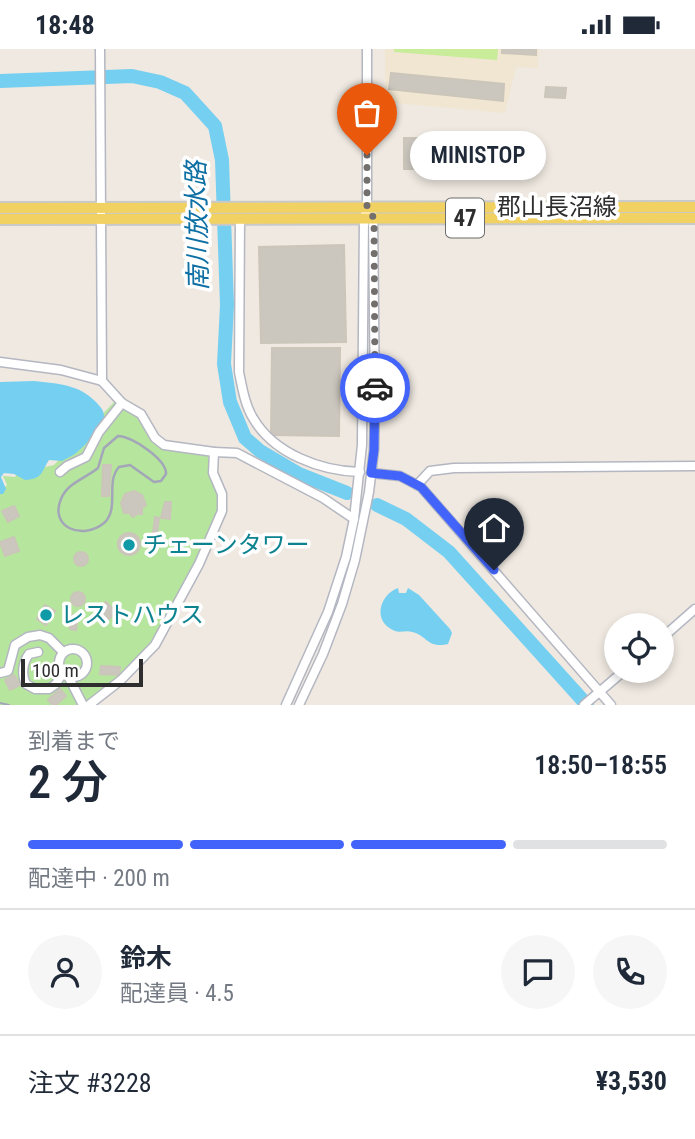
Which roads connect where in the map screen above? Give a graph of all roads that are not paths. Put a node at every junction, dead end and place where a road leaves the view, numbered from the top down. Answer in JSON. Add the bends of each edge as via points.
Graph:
{"nodes":[{"id":1,"x":100,"y":49,"type":"edge"},
{"id":2,"x":367,"y":49,"type":"edge"},
{"id":3,"x":695,"y":207,"type":"edge"},
{"id":4,"x":0,"y":208,"type":"edge"},
{"id":5,"x":101,"y":213,"type":"junction"},
{"id":6,"x":368,"y":214,"type":"junction"},
{"id":7,"x":237,"y":215,"type":"junction"},
{"id":8,"x":695,"y":218,"type":"edge"},
{"id":9,"x":0,"y":219,"type":"edge"},
{"id":10,"x":0,"y":362,"type":"edge"},
{"id":11,"x":102,"y":381,"type":"junction"},
{"id":12,"x":122,"y":403,"type":"junction"},
{"id":13,"x":214,"y":452,"type":"junction"},
{"id":14,"x":695,"y":466,"type":"edge"},
{"id":15,"x":60,"y":472,"type":"dead end"},
{"id":16,"x":360,"y":472,"type":"junction"},
{"id":17,"x":371,"y":473,"type":"junction"},
{"id":18,"x":417,"y":485,"type":"junction"},
{"id":19,"x":354,"y":519,"type":"junction"},
{"id":20,"x":695,"y":609,"type":"edge"},
{"id":21,"x":674,"y":627,"type":"edge"},
{"id":22,"x":38,"y":652,"type":"dead end"},
{"id":23,"x":63,"y":652,"type":"junction"},
{"id":24,"x":0,"y":673,"type":"edge"},
{"id":25,"x":66,"y":674,"type":"junction"},
{"id":26,"x":610,"y":683,"type":"edge"},
{"id":27,"x":598,"y":694,"type":"junction"},
{"id":28,"x":82,"y":705,"type":"edge"},
{"id":29,"x":89,"y":705,"type":"edge"},
{"id":30,"x":286,"y":705,"type":"edge"},
{"id":31,"x":299,"y":705,"type":"edge"},
{"id":32,"x":584,"y":705,"type":"edge"},
{"id":33,"x":611,"y":705,"type":"edge"}],
"edges":[{"from":1,"to":5,"type":"street"},
{"from":2,"to":6,"type":"street"},
{"from":3,"to":6,"type":"main road","name":"郡山長沼線","number":"47"},
{"from":4,"to":5,"type":"main road","name":"郡山長沼線","number":"47"},
{"from":5,"to":7,"type":"main road","name":"郡山長沼線","number":"47"},
{"from":5,"to":9,"type":"main road","name":"郡山長沼線","number":"47"},
{"from":5,"to":11,"type":"street"},
{"from":6,"to":7,"type":"main road","name":"郡山長沼線","number":"47"},
{"from":6,"to":8,"type":"main road","name":"郡山長沼線","number":"47"},
{"from":6,"to":16,"type":"street"},
{"from":6,"to":17,"type":"street","via":[[375,405]]},
{"from":7,"to":16,"type":"street","via":[[239,372],[253,418],[285,451],[339,472]]},
{"from":10,"to":11,"type":"street"},
{"from":11,"to":12,"type":"street"},
{"from":12,"to":13,"type":"street","via":[[141,414],[164,445]]},
{"from":12,"to":15,"type":"street","via":[[86,457]]},
{"from":13,"to":19,"type":"street","via":[[237,453]]},
{"from":13,"to":29,"type":"street","via":[[212,473],[222,494],[222,511],[199,564],[155,645]]},
{"from":14,"to":18,"type":"street","via":[[454,468],[430,471]]},
{"from":16,"to":19,"type":"street"},
{"from":17,"to":18,"type":"street","via":[[400,476]]},
{"from":17,"to":31,"type":"street","via":[[342,604]]},
{"from":18,"to":27,"type":"street"},
{"from":19,"to":30,"type":"street","via":[[328,612]]},
{"from":20,"to":21,"type":"street"},
{"from":22,"to":25,"type":"street","via":[[25,659],[26,684],[49,689]]},
{"from":23,"to":24,"type":"street","via":[[49,638],[28,637],[15,645],[8,671]]},
{"from":23,"to":25,"type":"street","via":[[59,664]]},
{"from":23,"to":25,"type":"street","via":[[76,648],[85,654],[88,664],[79,676]]},
{"from":25,"to":28,"type":"street"},
{"from":26,"to":27,"type":"street"},
{"from":27,"to":32,"type":"street"},
{"from":27,"to":33,"type":"street"}]}
